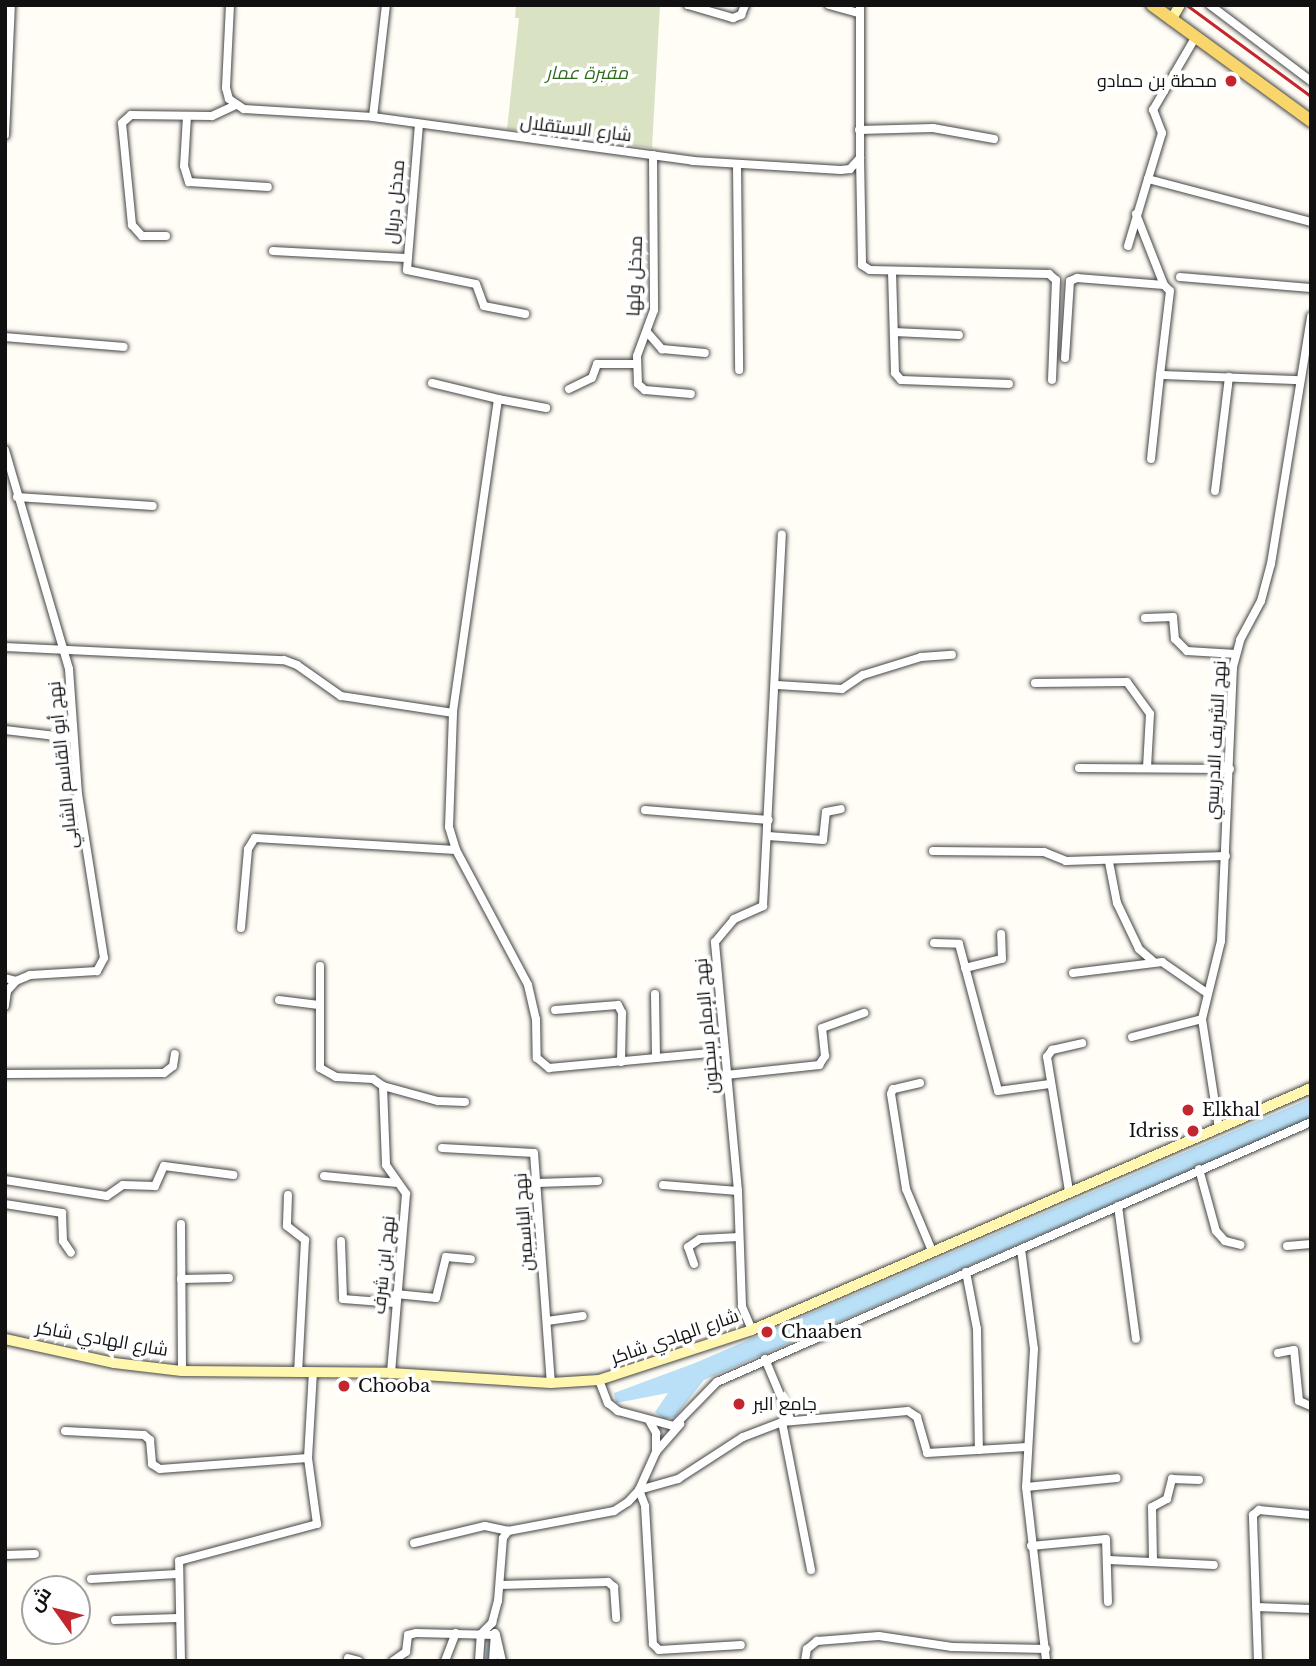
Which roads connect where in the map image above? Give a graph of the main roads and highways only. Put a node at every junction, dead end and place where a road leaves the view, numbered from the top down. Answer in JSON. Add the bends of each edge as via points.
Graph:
{"nodes":[{"id":1,"x":1152,"y":5,"type":"edge"},
{"id":2,"x":1180,"y":5,"type":"edge"},
{"id":3,"x":1171,"y":20,"type":"junction"},
{"id":4,"x":1311,"y":121,"type":"edge"},
{"id":5,"x":1311,"y":1088,"type":"edge"},
{"id":6,"x":5,"y":1339,"type":"edge"}],
"edges":[{"from":1,"to":3,"type":"main road"},
{"from":2,"to":3,"type":"main road"},
{"from":3,"to":4,"type":"main road"},
{"from":5,"to":6,"type":"main road","name":"شارع الهادي شاكر","via":[[752,1330],[599,1380],[551,1383],[391,1373],[182,1371],[114,1363]]}]}
